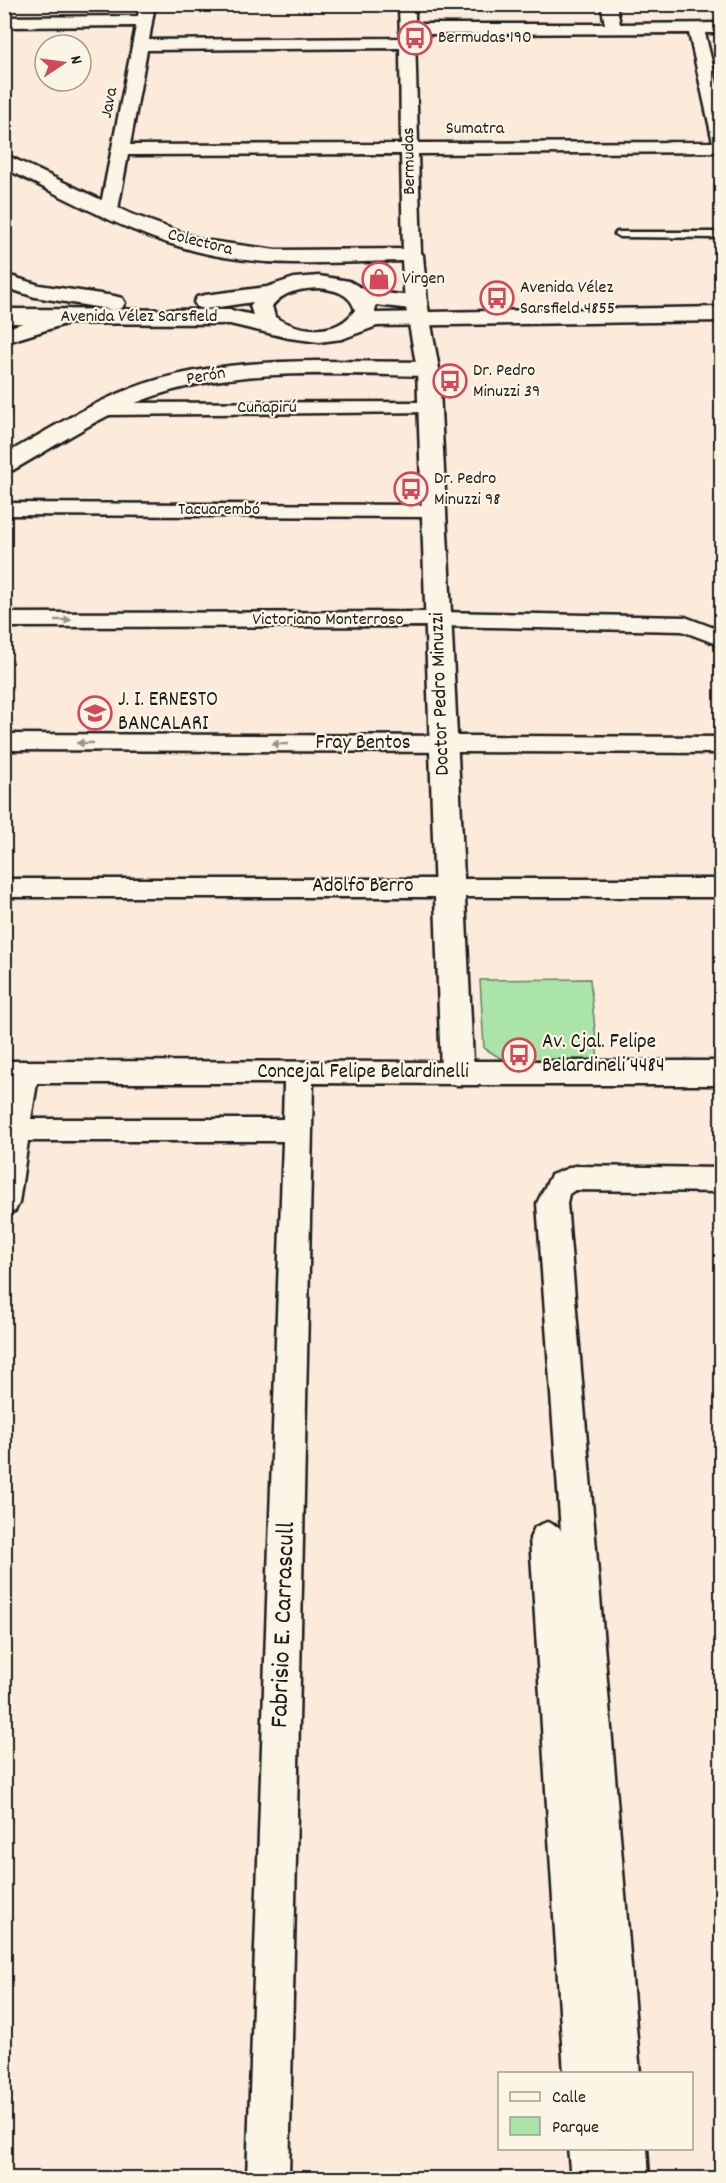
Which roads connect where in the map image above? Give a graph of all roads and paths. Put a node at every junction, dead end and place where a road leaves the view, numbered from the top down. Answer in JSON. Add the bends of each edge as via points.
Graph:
{"nodes":[{"id":1,"x":148,"y":4,"type":"edge"},
{"id":2,"x":407,"y":4,"type":"edge"},
{"id":3,"x":608,"y":4,"type":"edge"},
{"id":4,"x":146,"y":21,"type":"junction"},
{"id":5,"x":4,"y":22,"type":"edge"},
{"id":6,"x":696,"y":28,"type":"junction"},
{"id":7,"x":722,"y":28,"type":"edge"},
{"id":8,"x":614,"y":29,"type":"junction"},
{"id":9,"x":407,"y":36,"type":"junction"},
{"id":10,"x":141,"y":45,"type":"junction"},
{"id":11,"x":722,"y":145,"type":"edge"},
{"id":12,"x":410,"y":149,"type":"junction"},
{"id":13,"x":121,"y":150,"type":"junction"},
{"id":14,"x":4,"y":160,"type":"edge"},
{"id":15,"x":109,"y":209,"type":"junction"},
{"id":16,"x":620,"y":234,"type":"dead end"},
{"id":17,"x":722,"y":235,"type":"edge"},
{"id":18,"x":296,"y":255,"type":"junction"},
{"id":19,"x":412,"y":255,"type":"junction"},
{"id":20,"x":4,"y":280,"type":"edge"},
{"id":21,"x":299,"y":283,"type":"junction"},
{"id":22,"x":271,"y":293,"type":"junction"},
{"id":23,"x":361,"y":297,"type":"junction"},
{"id":24,"x":4,"y":303,"type":"edge"},
{"id":25,"x":114,"y":303,"type":"junction"},
{"id":26,"x":722,"y":305,"type":"edge"},
{"id":27,"x":418,"y":309,"type":"junction"},
{"id":28,"x":722,"y":314,"type":"edge"},
{"id":29,"x":4,"y":316,"type":"edge"},
{"id":30,"x":67,"y":316,"type":"junction"},
{"id":31,"x":357,"y":324,"type":"junction"},
{"id":32,"x":273,"y":326,"type":"junction"},
{"id":33,"x":4,"y":336,"type":"edge"},
{"id":34,"x":428,"y":369,"type":"junction"},
{"id":35,"x":429,"y":408,"type":"junction"},
{"id":36,"x":105,"y":409,"type":"junction"},
{"id":37,"x":4,"y":465,"type":"edge"},
{"id":38,"x":4,"y":509,"type":"edge"},
{"id":39,"x":433,"y":511,"type":"junction"},
{"id":40,"x":4,"y":620,"type":"edge"},
{"id":41,"x":438,"y":620,"type":"junction"},
{"id":42,"x":722,"y":639,"type":"edge"},
{"id":43,"x":4,"y":742,"type":"edge"},
{"id":44,"x":443,"y":745,"type":"junction"},
{"id":45,"x":722,"y":745,"type":"edge"},
{"id":46,"x":449,"y":887,"type":"junction"},
{"id":47,"x":4,"y":888,"type":"edge"},
{"id":48,"x":722,"y":888,"type":"edge"},
{"id":49,"x":14,"y":1072,"type":"edge"},
{"id":50,"x":299,"y":1072,"type":"junction"},
{"id":51,"x":457,"y":1073,"type":"junction"},
{"id":52,"x":722,"y":1073,"type":"edge"},
{"id":53,"x":298,"y":1130,"type":"junction"},
{"id":54,"x":15,"y":1131,"type":"junction"},
{"id":55,"x":722,"y":1180,"type":"edge"},
{"id":56,"x":4,"y":1203,"type":"edge"},
{"id":57,"x":547,"y":1538,"type":"dead end"},
{"id":58,"x":584,"y":2072,"type":"edge"},
{"id":59,"x":620,"y":2072,"type":"edge"},
{"id":60,"x":589,"y":2150,"type":"edge"},
{"id":61,"x":626,"y":2150,"type":"edge"},
{"id":62,"x":268,"y":2178,"type":"edge"},
{"id":63,"x":591,"y":2178,"type":"edge"},
{"id":64,"x":628,"y":2178,"type":"edge"}],
"edges":[{"from":1,"to":4,"type":"street","name":"Java"},
{"from":2,"to":9,"type":"street","name":"Bermudas"},
{"from":3,"to":8,"type":"street"},
{"from":4,"to":5,"type":"street"},
{"from":4,"to":10,"type":"street","name":"Java"},
{"from":6,"to":7,"type":"street"},
{"from":6,"to":8,"type":"street"},
{"from":6,"to":11,"type":"street"},
{"from":8,"to":9,"type":"street"},
{"from":9,"to":10,"type":"street"},
{"from":9,"to":12,"type":"street","name":"Bermudas"},
{"from":10,"to":13,"type":"street","name":"Java"},
{"from":11,"to":12,"type":"street","name":"Sumatra"},
{"from":12,"to":13,"type":"street","name":"Sumatra"},
{"from":12,"to":19,"type":"street","name":"Bermudas"},
{"from":13,"to":15,"type":"street","name":"Java"},
{"from":14,"to":15,"type":"main road","name":"Colectora"},
{"from":15,"to":18,"type":"main road","name":"Colectora","via":[[199,246]]},
{"from":16,"to":17,"type":"lane"},
{"from":18,"to":19,"type":"main road","name":"Colectora"},
{"from":18,"to":21,"type":"main road"},
{"from":19,"to":27,"type":"main road","name":"Bermudas"},
{"from":20,"to":25,"type":"main road","via":[[35,291]]},
{"from":21,"to":22,"type":"main road","name":"Avenida Vélez Sarsfield"},
{"from":21,"to":23,"type":"main road","name":"Avenida Vélez Sarsfield","via":[[332,283]]},
{"from":22,"to":25,"type":"main road","name":"Avenida Vélez Sarsfield","via":[[210,302]]},
{"from":22,"to":32,"type":"main road","via":[[261,306],[261,313]]},
{"from":23,"to":27,"type":"main road"},
{"from":23,"to":31,"type":"main road","via":[[366,310]]},
{"from":24,"to":25,"type":"main road","name":"Avenida Vélez Sarsfield"},
{"from":26,"to":27,"type":"main road"},
{"from":27,"to":28,"type":"main road"},
{"from":27,"to":31,"type":"main road"},
{"from":27,"to":34,"type":"main road","name":"Doctor Pedro Minuzzi"},
{"from":29,"to":30,"type":"main road","name":"Avenida Vélez Sarsfield"},
{"from":30,"to":32,"type":"main road","name":"Avenida Vélez Sarsfield","via":[[230,317]]},
{"from":30,"to":33,"type":"main road"},
{"from":31,"to":32,"type":"main road","name":"Avenida Vélez Sarsfield","via":[[336,333],[309,335]]},
{"from":34,"to":35,"type":"main road","name":"Doctor Pedro Minuzzi"},
{"from":34,"to":36,"type":"main road","name":"Perón","via":[[303,368],[233,373],[165,385]]},
{"from":35,"to":36,"type":"street","name":"Cuñapirú"},
{"from":35,"to":39,"type":"main road","name":"Doctor Pedro Minuzzi"},
{"from":36,"to":37,"type":"main road","name":"Perón"},
{"from":38,"to":39,"type":"street","name":"Tacuarembó"},
{"from":39,"to":41,"type":"main road","name":"Doctor Pedro Minuzzi"},
{"from":40,"to":41,"type":"street","name":"Victoriano Monterroso","one_way":true},
{"from":41,"to":42,"type":"street","name":"Victoriano Monterroso","via":[[685,624]]},
{"from":41,"to":44,"type":"main road","name":"Doctor Pedro Minuzzi"},
{"from":44,"to":43,"type":"street","name":"Fray Bentos","one_way":true},
{"from":44,"to":45,"type":"street","name":"Fray Bentos"},
{"from":44,"to":46,"type":"main road","name":"Doctor Pedro Minuzzi"},
{"from":46,"to":47,"type":"street","name":"Adolfo Berro"},
{"from":46,"to":48,"type":"street","name":"Adolfo Berro"},
{"from":46,"to":51,"type":"main road","name":"Doctor Pedro Minuzzi"},
{"from":49,"to":50,"type":"street","name":"Concejal Felipe Belardinelli"},
{"from":49,"to":54,"type":"street"},
{"from":50,"to":51,"type":"street","name":"Concejal Felipe Belardinelli"},
{"from":50,"to":53,"type":"street","name":"Fabrisio E. Carrascull"},
{"from":51,"to":52,"type":"main road","name":"Concejal Felipe Belardinelli"},
{"from":53,"to":54,"type":"street"},
{"from":53,"to":62,"type":"street","name":"Fabrisio E. Carrascull"},
{"from":54,"to":56,"type":"street"},
{"from":55,"to":59,"type":"street","via":[[574,1178],[556,1187],[552,1203]]},
{"from":57,"to":58,"type":"street"},
{"from":60,"to":63,"type":"street"},
{"from":61,"to":64,"type":"street"}]}
